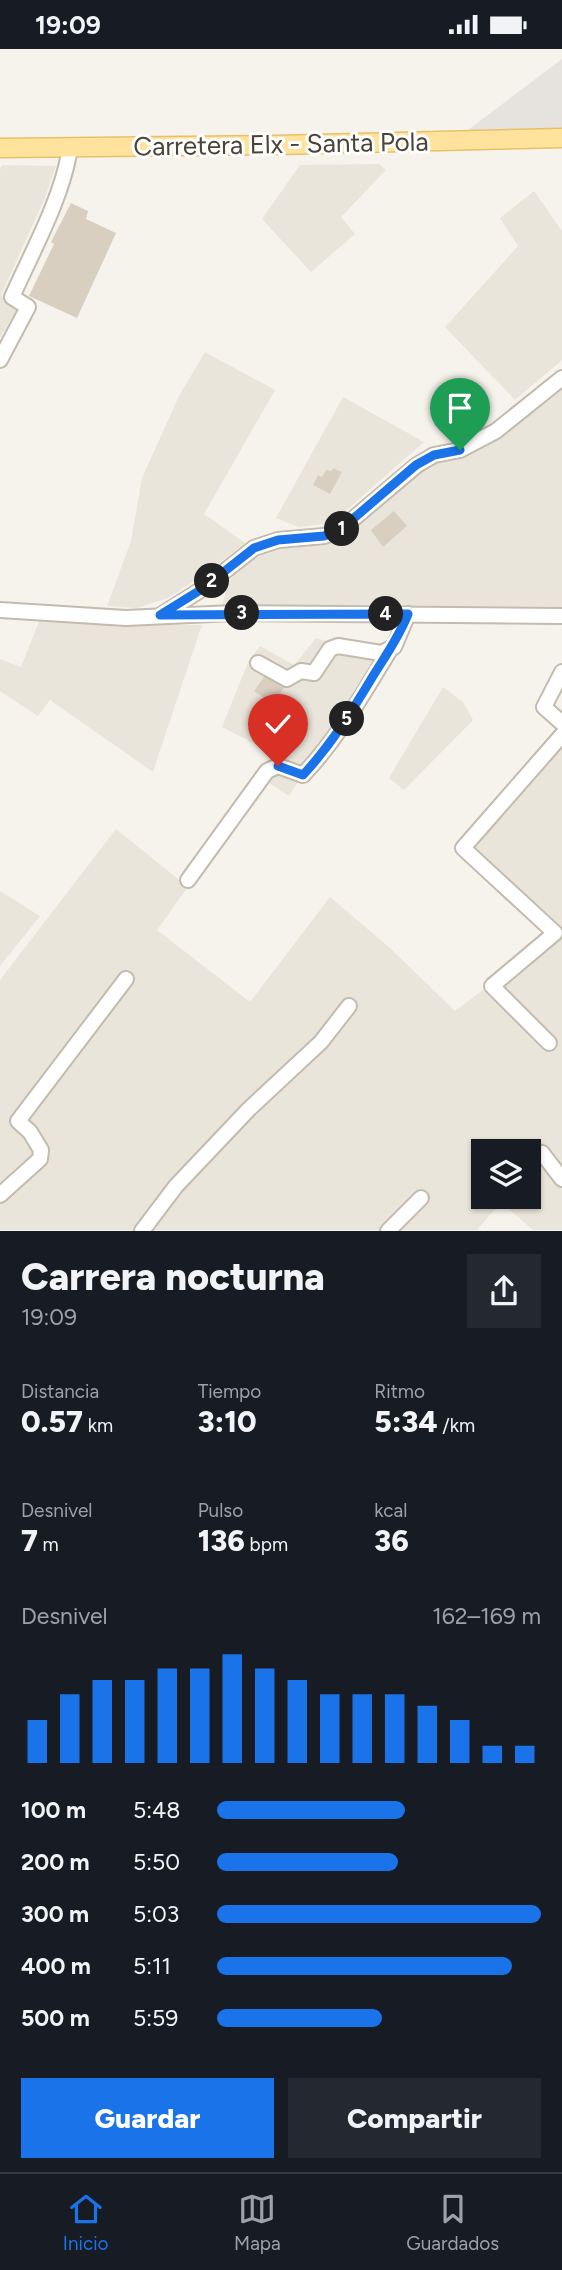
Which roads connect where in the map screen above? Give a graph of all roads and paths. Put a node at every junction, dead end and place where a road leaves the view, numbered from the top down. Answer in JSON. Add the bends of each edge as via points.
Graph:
{"nodes":[{"id":1,"x":562,"y":138,"type":"edge"},
{"id":2,"x":562,"y":147,"type":"edge"},
{"id":3,"x":0,"y":148,"type":"edge"},
{"id":4,"x":0,"y":155,"type":"edge"},
{"id":5,"x":69,"y":155,"type":"junction"},
{"id":6,"x":0,"y":360,"type":"edge"},
{"id":7,"x":562,"y":378,"type":"edge"},
{"id":8,"x":0,"y":610,"type":"edge"},
{"id":9,"x":408,"y":614,"type":"junction"},
{"id":10,"x":160,"y":615,"type":"junction"},
{"id":11,"x":562,"y":616,"type":"edge"},
{"id":12,"x":391,"y":648,"type":"junction"},
{"id":13,"x":258,"y":663,"type":"dead end"},
{"id":14,"x":562,"y":672,"type":"edge"},
{"id":15,"x":562,"y":723,"type":"edge"},
{"id":16,"x":562,"y":735,"type":"edge"},
{"id":17,"x":188,"y":880,"type":"dead end"},
{"id":18,"x":126,"y":979,"type":"dead end"},
{"id":19,"x":349,"y":1006,"type":"dead end"},
{"id":20,"x":549,"y":1043,"type":"dead end"},
{"id":21,"x":542,"y":1153,"type":"dead end"},
{"id":22,"x":562,"y":1179,"type":"edge"},
{"id":23,"x":0,"y":1195,"type":"edge"},
{"id":24,"x":421,"y":1198,"type":"dead end"},
{"id":25,"x":142,"y":1230,"type":"edge"},
{"id":26,"x":388,"y":1230,"type":"edge"}],
"edges":[{"from":1,"to":3,"type":"main road","name":"Carretera Elx - Santa Pola"},
{"from":2,"to":5,"type":"main road","name":"Carretera Elx - Santa Pola"},
{"from":4,"to":5,"type":"main road","name":"Carretera Elx - Santa Pola"},
{"from":5,"to":6,"type":"street","via":[[12,297],[28,307]]},
{"from":7,"to":10,"type":"street","via":[[496,431],[416,465],[340,530],[254,548]]},
{"from":8,"to":10,"type":"street","via":[[126,618]]},
{"from":9,"to":10,"type":"street"},
{"from":9,"to":11,"type":"street"},
{"from":9,"to":12,"type":"street"},
{"from":12,"to":13,"type":"street","via":[[381,653],[338,646],[330,649],[314,673],[301,671],[287,679]]},
{"from":12,"to":17,"type":"street","via":[[319,758],[303,775],[278,766],[267,771]]},
{"from":14,"to":15,"type":"street","via":[[544,707]]},
{"from":16,"to":20,"type":"street","via":[[463,848],[555,933],[492,986]]},
{"from":18,"to":23,"type":"street","via":[[18,1121],[41,1150],[40,1159]]},
{"from":19,"to":25,"type":"street","via":[[321,1042],[176,1186]]},
{"from":21,"to":22,"type":"street"},
{"from":24,"to":26,"type":"street"}]}
